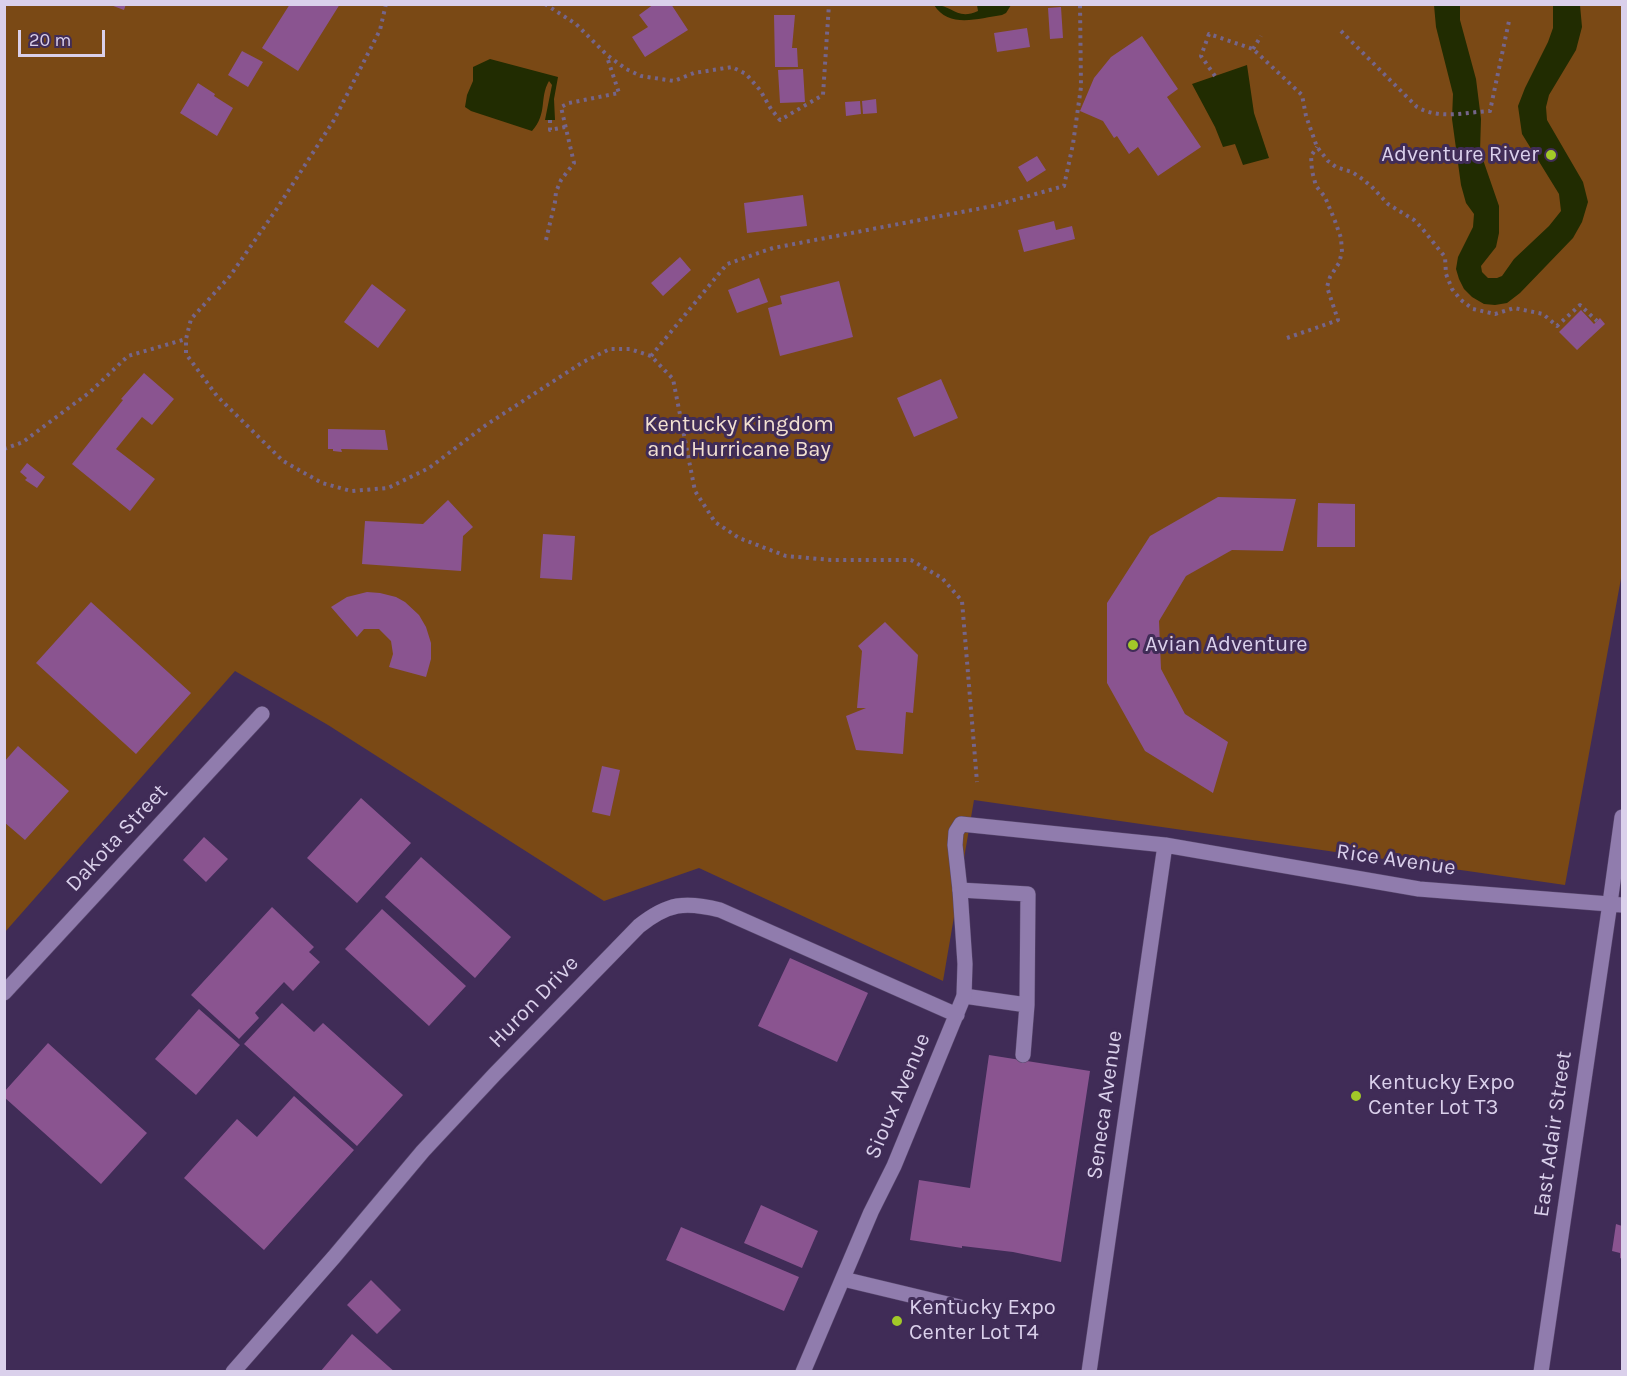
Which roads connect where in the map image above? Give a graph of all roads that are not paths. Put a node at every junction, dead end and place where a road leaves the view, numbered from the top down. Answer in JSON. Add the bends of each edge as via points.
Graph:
{"nodes":[{"id":1,"x":262,"y":714,"type":"dead end"},
{"id":2,"x":1623,"y":817,"type":"edge"},
{"id":3,"x":961,"y":824,"type":"joint"},
{"id":4,"x":1165,"y":845,"type":"junction"},
{"id":5,"x":960,"y":890,"type":"junction"},
{"id":6,"x":1616,"y":904,"type":"edge"},
{"id":7,"x":4,"y":993,"type":"edge"},
{"id":8,"x":964,"y":996,"type":"junction"},
{"id":9,"x":1027,"y":1005,"type":"junction"},
{"id":10,"x":957,"y":1015,"type":"junction"},
{"id":11,"x":1023,"y":1055,"type":"dead end"},
{"id":12,"x":843,"y":1279,"type":"junction"},
{"id":13,"x":960,"y":1306,"type":"dead end"},
{"id":14,"x":233,"y":1371,"type":"edge"},
{"id":15,"x":803,"y":1371,"type":"edge"},
{"id":16,"x":1089,"y":1371,"type":"edge"},
{"id":17,"x":1541,"y":1371,"type":"edge"}],
"edges":[{"from":1,"to":7,"type":"street","name":"Dakota Street"},
{"from":2,"to":6,"type":"street","name":"East Adair Street"},
{"from":3,"to":4,"type":"street","name":"Rice Avenue"},
{"from":3,"to":5,"type":"street","name":"Sioux Avenue","via":[[954,845]]},
{"from":4,"to":6,"type":"street","name":"Rice Avenue","via":[[1419,890]]},
{"from":4,"to":16,"type":"street","name":"Seneca Avenue"},
{"from":5,"to":8,"type":"street","name":"Sioux Avenue"},
{"from":5,"to":9,"type":"street","via":[[1028,894]]},
{"from":6,"to":17,"type":"street","name":"East Adair Street"},
{"from":8,"to":9,"type":"street"},
{"from":8,"to":10,"type":"street","name":"Sioux Avenue"},
{"from":9,"to":11,"type":"street"},
{"from":10,"to":12,"type":"street","name":"Sioux Avenue"},
{"from":10,"to":14,"type":"street","name":"Huron Drive","via":[[720,910],[690,904],[667,908],[639,926],[495,1074],[423,1151]]},
{"from":12,"to":13,"type":"street"},
{"from":12,"to":15,"type":"street","name":"Sioux Avenue"}]}
